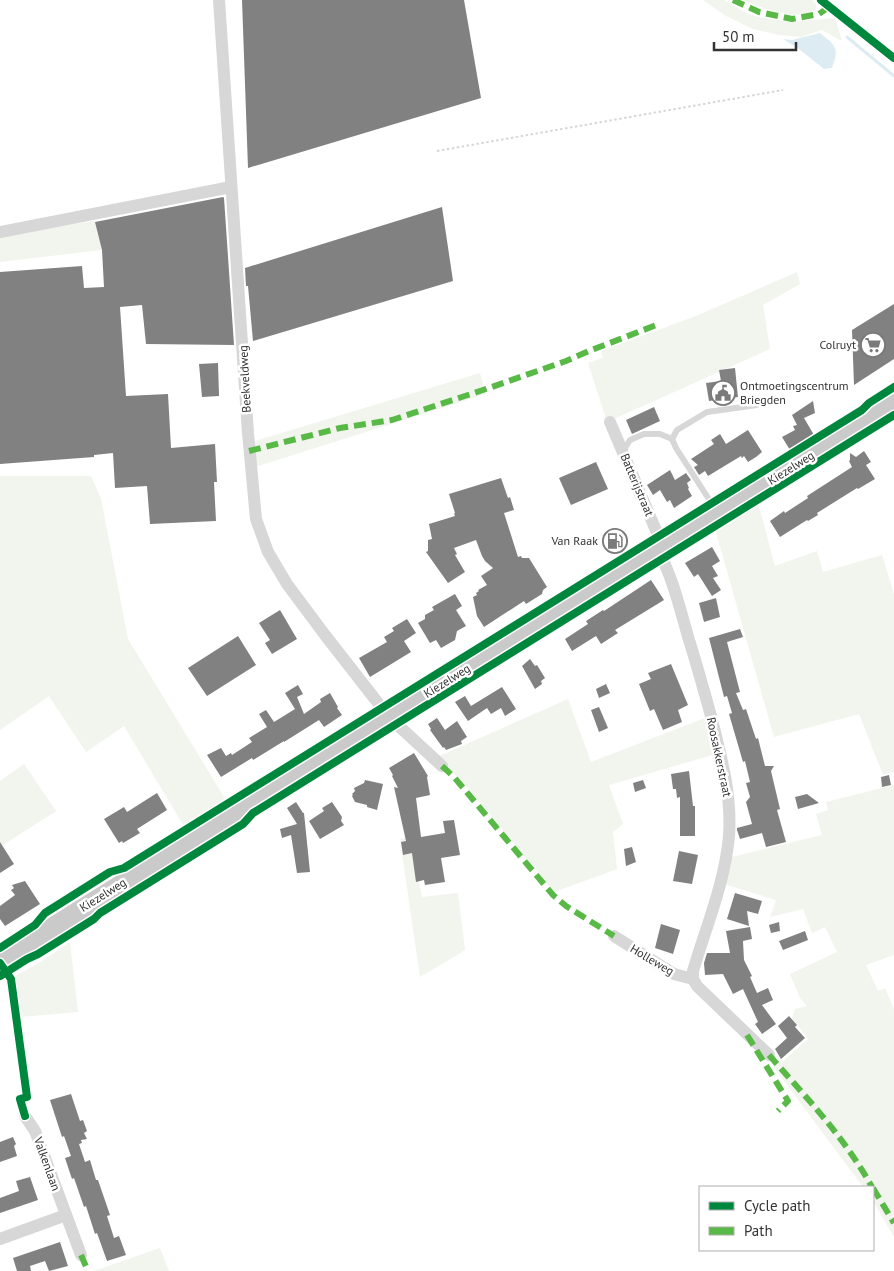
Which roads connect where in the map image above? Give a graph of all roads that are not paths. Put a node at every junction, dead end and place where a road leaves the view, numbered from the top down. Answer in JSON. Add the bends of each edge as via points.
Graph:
{"nodes":[{"id":1,"x":219,"y":0,"type":"edge"},
{"id":2,"x":821,"y":0,"type":"edge"},
{"id":3,"x":894,"y":58,"type":"edge"},
{"id":4,"x":231,"y":187,"type":"junction"},
{"id":5,"x":0,"y":232,"type":"edge"},
{"id":6,"x":894,"y":404,"type":"edge"},
{"id":7,"x":757,"y":405,"type":"dead end"},
{"id":8,"x":610,"y":422,"type":"dead end"},
{"id":9,"x":672,"y":439,"type":"junction"},
{"id":10,"x":623,"y":452,"type":"junction"},
{"id":11,"x":718,"y":513,"type":"junction"},
{"id":12,"x":660,"y":549,"type":"junction"},
{"id":13,"x":389,"y":717,"type":"junction"},
{"id":14,"x":442,"y":766,"type":"dead end"},
{"id":15,"x":614,"y":936,"type":"dead end"},
{"id":16,"x":0,"y":960,"type":"edge"},
{"id":17,"x":693,"y":980,"type":"junction"},
{"id":18,"x":769,"y":1055,"type":"dead end"},
{"id":19,"x":26,"y":1116,"type":"dead end"},
{"id":20,"x":66,"y":1215,"type":"junction"},
{"id":21,"x":0,"y":1239,"type":"edge"},
{"id":22,"x":82,"y":1255,"type":"dead end"}],
"edges":[{"from":1,"to":4,"type":"street","name":"Beekveldweg"},
{"from":2,"to":3,"type":"lane"},
{"from":4,"to":5,"type":"street"},
{"from":4,"to":13,"type":"street","name":"Beekveldweg","via":[[256,519],[268,552],[287,584]]},
{"from":6,"to":11,"type":"main road","name":"Kiezelweg"},
{"from":7,"to":9,"type":"lane","via":[[707,412],[676,430]]},
{"from":8,"to":10,"type":"street","name":"Batterijstraat"},
{"from":9,"to":10,"type":"lane","via":[[660,434],[644,434],[630,440]]},
{"from":9,"to":11,"type":"lane"},
{"from":10,"to":12,"type":"street","name":"Batterijstraat"},
{"from":11,"to":12,"type":"main road","name":"Kiezelweg"},
{"from":12,"to":13,"type":"main road","name":"Kiezelweg"},
{"from":12,"to":17,"type":"street","name":"Roosakkerstraat","via":[[718,744],[728,796],[726,856]]},
{"from":13,"to":14,"type":"street"},
{"from":13,"to":16,"type":"main road","name":"Kiezelweg"},
{"from":15,"to":17,"type":"street","name":"Holleweg","via":[[674,974]]},
{"from":17,"to":18,"type":"street"},
{"from":19,"to":20,"type":"street","name":"Valkenlaan","via":[[35,1131]]},
{"from":20,"to":21,"type":"street"},
{"from":20,"to":22,"type":"street","name":"Valkenlaan"}]}
